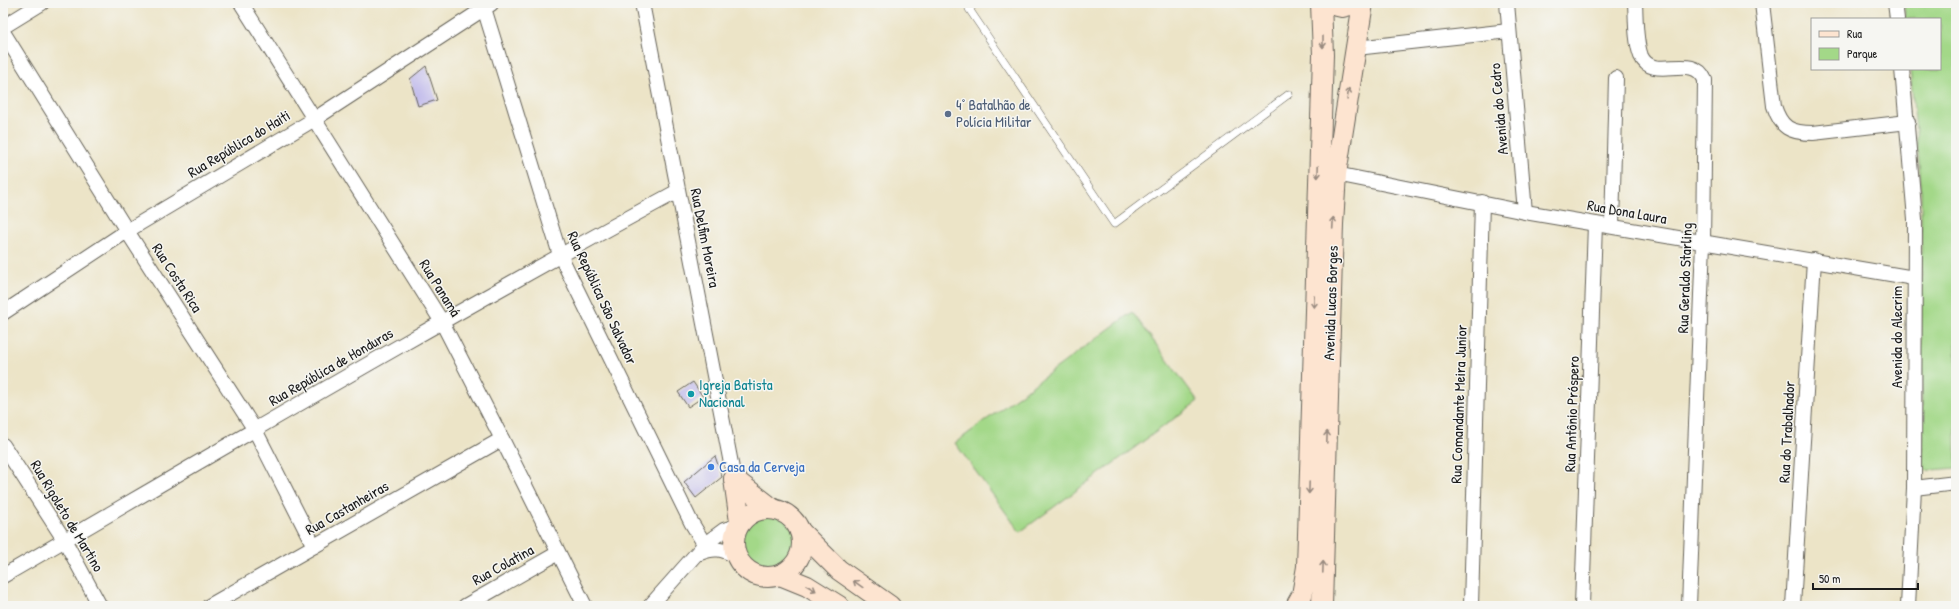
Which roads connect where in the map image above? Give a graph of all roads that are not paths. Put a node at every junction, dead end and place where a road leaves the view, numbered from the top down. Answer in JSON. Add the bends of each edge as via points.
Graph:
{"nodes":[{"id":1,"x":42,"y":3,"type":"edge"},
{"id":2,"x":241,"y":3,"type":"edge"},
{"id":3,"x":642,"y":3,"type":"edge"},
{"id":4,"x":976,"y":3,"type":"edge"},
{"id":5,"x":1321,"y":3,"type":"edge"},
{"id":6,"x":1325,"y":3,"type":"edge"},
{"id":7,"x":1359,"y":3,"type":"edge"},
{"id":8,"x":1363,"y":3,"type":"edge"},
{"id":9,"x":1507,"y":3,"type":"edge"},
{"id":10,"x":1635,"y":3,"type":"edge"},
{"id":11,"x":1762,"y":3,"type":"edge"},
{"id":12,"x":1895,"y":3,"type":"edge"},
{"id":13,"x":488,"y":6,"type":"edge"},
{"id":14,"x":1897,"y":18,"type":"edge"},
{"id":15,"x":3,"y":27,"type":"edge"},
{"id":16,"x":1509,"y":31,"type":"junction"},
{"id":17,"x":3,"y":32,"type":"edge"},
{"id":18,"x":1356,"y":48,"type":"junction"},
{"id":19,"x":1902,"y":70,"type":"edge"},
{"id":20,"x":1616,"y":78,"type":"dead end"},
{"id":21,"x":1289,"y":94,"type":"dead end"},
{"id":22,"x":313,"y":120,"type":"junction"},
{"id":23,"x":1908,"y":122,"type":"junction"},
{"id":24,"x":1336,"y":174,"type":"junction"},
{"id":25,"x":678,"y":191,"type":"junction"},
{"id":26,"x":1482,"y":202,"type":"junction"},
{"id":27,"x":1526,"y":212,"type":"junction"},
{"id":28,"x":1595,"y":224,"type":"junction"},
{"id":29,"x":1612,"y":226,"type":"junction"},
{"id":30,"x":127,"y":231,"type":"junction"},
{"id":31,"x":1703,"y":243,"type":"junction"},
{"id":32,"x":560,"y":255,"type":"junction"},
{"id":33,"x":1814,"y":260,"type":"junction"},
{"id":34,"x":1914,"y":278,"type":"junction"},
{"id":35,"x":3,"y":313,"type":"edge"},
{"id":36,"x":442,"y":322,"type":"junction"},
{"id":37,"x":255,"y":430,"type":"junction"},
{"id":38,"x":502,"y":439,"type":"junction"},
{"id":39,"x":3,"y":444,"type":"edge"},
{"id":40,"x":734,"y":479,"type":"junction"},
{"id":41,"x":1956,"y":483,"type":"edge"},
{"id":42,"x":1914,"y":488,"type":"junction"},
{"id":43,"x":773,"y":509,"type":"junction"},
{"id":44,"x":739,"y":524,"type":"junction"},
{"id":45,"x":800,"y":531,"type":"junction"},
{"id":46,"x":65,"y":541,"type":"junction"},
{"id":47,"x":314,"y":546,"type":"junction"},
{"id":48,"x":704,"y":549,"type":"junction"},
{"id":49,"x":558,"y":553,"type":"junction"},
{"id":50,"x":736,"y":556,"type":"junction"},
{"id":51,"x":780,"y":575,"type":"junction"},
{"id":52,"x":3,"y":576,"type":"edge"},
{"id":53,"x":100,"y":606,"type":"edge"},
{"id":54,"x":209,"y":606,"type":"edge"},
{"id":55,"x":465,"y":606,"type":"edge"},
{"id":56,"x":585,"y":606,"type":"edge"},
{"id":57,"x":650,"y":606,"type":"edge"},
{"id":58,"x":839,"y":606,"type":"edge"},
{"id":59,"x":890,"y":606,"type":"edge"},
{"id":60,"x":1296,"y":606,"type":"edge"},
{"id":61,"x":1322,"y":606,"type":"edge"},
{"id":62,"x":1471,"y":606,"type":"edge"},
{"id":63,"x":1582,"y":606,"type":"edge"},
{"id":64,"x":1689,"y":606,"type":"edge"},
{"id":65,"x":1793,"y":606,"type":"edge"},
{"id":66,"x":1908,"y":606,"type":"edge"}],
"edges":[{"from":1,"to":15,"type":"street"},
{"from":2,"to":22,"type":"street","name":"Rua Panamá"},
{"from":3,"to":25,"type":"street","name":"Rua Delfim Moreira"},
{"from":4,"to":21,"type":"lane","via":[[969,9],[1114,224]]},
{"from":5,"to":60,"type":"street","name":"Avenida Lucas Borges","one_way":true,"via":[[1323,55],[1307,567],[1302,595]]},
{"from":6,"to":7,"type":"street","via":[[1342,7]]},
{"from":8,"to":18,"type":"street","name":"Avenida Lucas Borges"},
{"from":9,"to":16,"type":"street","name":"Avenida do Cedro"},
{"from":10,"to":31,"type":"street","name":"Rua Geraldo Starling","via":[[1639,48],[1647,64],[1659,68],[1690,67],[1698,70],[1705,80]]},
{"from":11,"to":23,"type":"street","via":[[1774,106],[1778,118],[1787,128],[1798,133],[1813,133]]},
{"from":12,"to":14,"type":"street"},
{"from":13,"to":22,"type":"street","name":"Rua República do Haiti"},
{"from":13,"to":32,"type":"street","name":"Rua República São Salvador"},
{"from":16,"to":18,"type":"street"},
{"from":16,"to":27,"type":"street","name":"Avenida do Cedro"},
{"from":17,"to":30,"type":"street","name":"Rua Costa Rica"},
{"from":24,"to":18,"type":"street","name":"Avenida Lucas Borges","one_way":true},
{"from":19,"to":23,"type":"street","name":"Avenida do Alecrim"},
{"from":20,"to":29,"type":"street"},
{"from":22,"to":30,"type":"street","name":"Rua República do Haiti"},
{"from":22,"to":36,"type":"street","name":"Rua Panamá"},
{"from":23,"to":34,"type":"street","name":"Avenida do Alecrim","via":[[1915,219]]},
{"from":24,"to":26,"type":"street","name":"Rua Dona Laura"},
{"from":61,"to":24,"type":"street","name":"Avenida Lucas Borges","one_way":true},
{"from":25,"to":32,"type":"street","name":"Rua República de Honduras"},
{"from":25,"to":40,"type":"street","name":"Rua Delfim Moreira"},
{"from":26,"to":27,"type":"street","name":"Rua Dona Laura"},
{"from":26,"to":62,"type":"street","name":"Rua Comandante Meira Junior"},
{"from":27,"to":28,"type":"street","name":"Rua Dona Laura"},
{"from":28,"to":29,"type":"street","name":"Rua Dona Laura"},
{"from":28,"to":63,"type":"street","name":"Rua Antônio Próspero"},
{"from":29,"to":31,"type":"street","name":"Rua Dona Laura"},
{"from":30,"to":35,"type":"street","name":"Rua República do Haiti"},
{"from":30,"to":37,"type":"street","name":"Rua Costa Rica"},
{"from":31,"to":33,"type":"street","name":"Rua Dona Laura"},
{"from":31,"to":64,"type":"street","name":"Rua Geraldo Starling"},
{"from":32,"to":36,"type":"street","name":"Rua República de Honduras"},
{"from":32,"to":48,"type":"street","name":"Rua República São Salvador"},
{"from":33,"to":34,"type":"street","name":"Rua Dona Laura"},
{"from":33,"to":65,"type":"street","name":"Rua do Trabalhador"},
{"from":34,"to":42,"type":"street","name":"Avenida do Alecrim"},
{"from":36,"to":37,"type":"street","name":"Rua República de Honduras"},
{"from":36,"to":38,"type":"street","name":"Rua Panamá"},
{"from":37,"to":46,"type":"street","name":"Rua República de Honduras"},
{"from":37,"to":47,"type":"street","name":"Rua Costa Rica"},
{"from":38,"to":47,"type":"street","name":"Rua Castanheiras"},
{"from":38,"to":49,"type":"street","name":"Rua Panamá"},
{"from":39,"to":46,"type":"street","name":"Rua Rigoleto de Martino"},
{"from":40,"to":43,"type":"street"},
{"from":40,"to":44,"type":"street"},
{"from":41,"to":42,"type":"street"},
{"from":42,"to":66,"type":"street","name":"Avenida do Alecrim"},
{"from":43,"to":44,"type":"street","via":[[754,511]]},
{"from":43,"to":45,"type":"street","via":[[790,516]]},
{"from":44,"to":48,"type":"street","via":[[724,530]]},
{"from":44,"to":50,"type":"street","via":[[734,536]]},
{"from":45,"to":51,"type":"street","via":[[801,552],[789,570]]},
{"from":59,"to":45,"type":"street","one_way":true,"via":[[839,570]]},
{"from":46,"to":52,"type":"street","name":"Rua República de Honduras"},
{"from":46,"to":53,"type":"street","name":"Rua Rigoleto de Martino"},
{"from":47,"to":54,"type":"street","name":"Rua Castanheiras"},
{"from":48,"to":50,"type":"street","via":[[723,549]]},
{"from":48,"to":57,"type":"street"},
{"from":49,"to":55,"type":"street","name":"Rua Colatina"},
{"from":49,"to":56,"type":"street","name":"Rua Panamá"},
{"from":50,"to":51,"type":"street","via":[[750,572],[759,576]]},
{"from":51,"to":58,"type":"street","one_way":true,"via":[[807,586]]}]}
